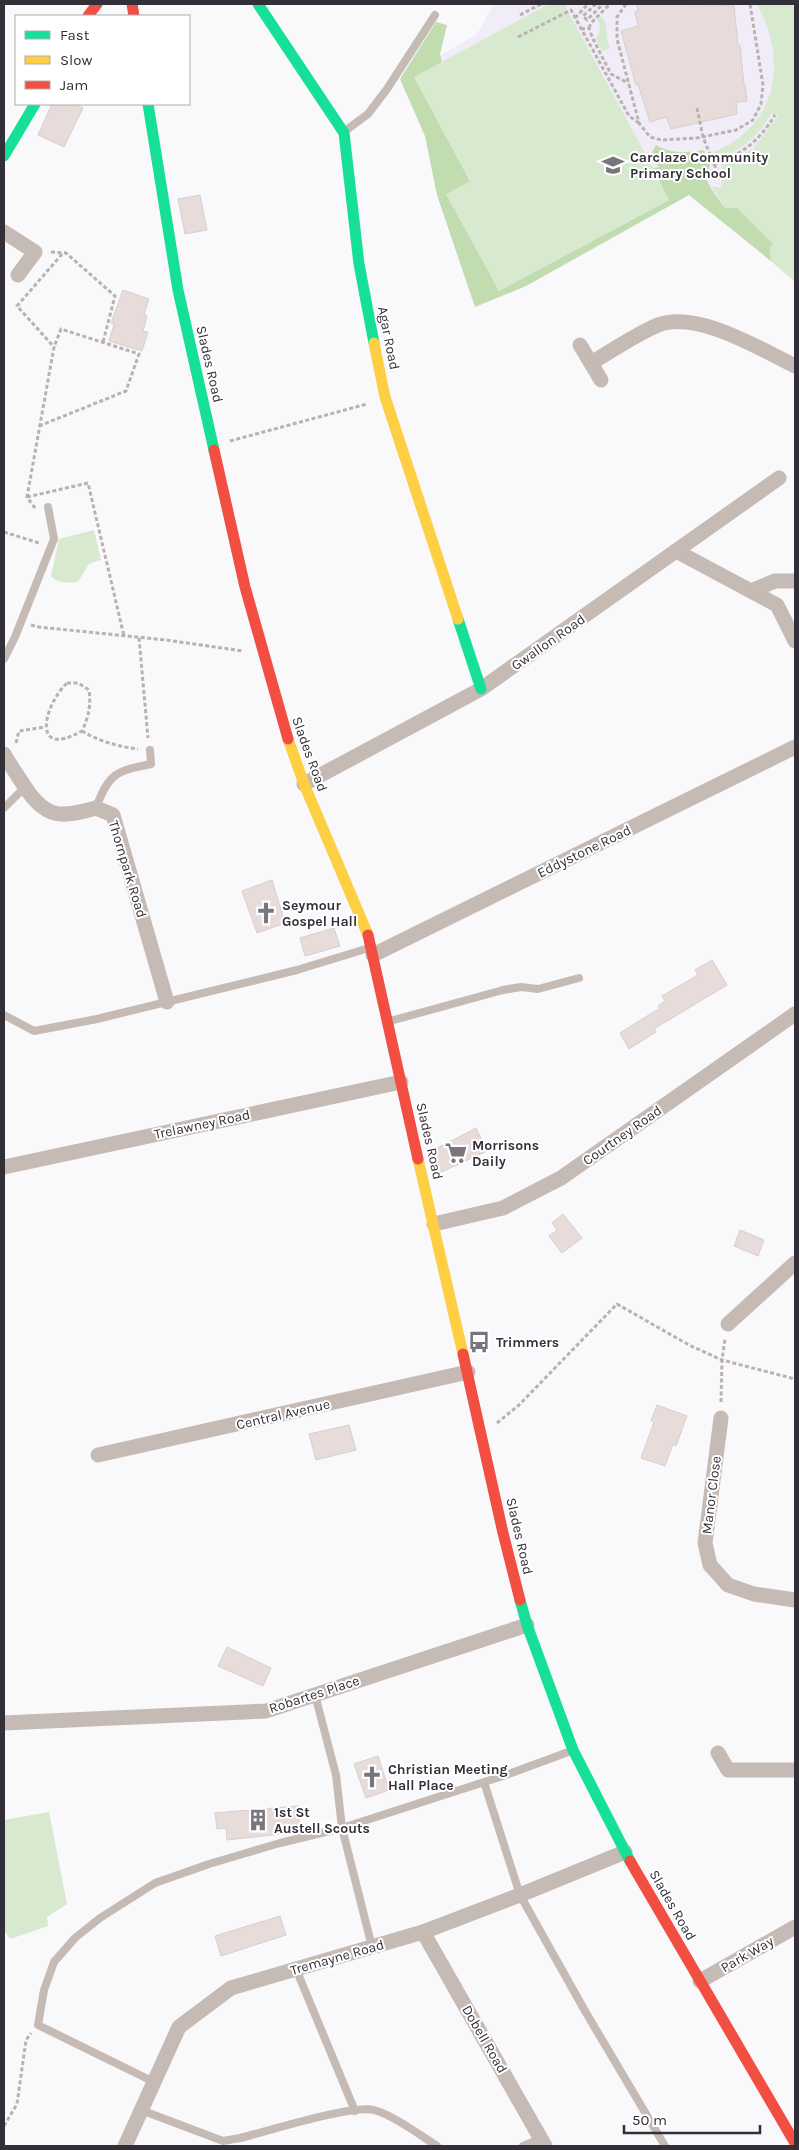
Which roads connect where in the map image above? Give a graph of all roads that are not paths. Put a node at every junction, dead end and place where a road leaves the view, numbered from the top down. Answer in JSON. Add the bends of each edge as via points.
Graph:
{"nodes":[{"id":1,"x":97,"y":4,"type":"edge"},
{"id":2,"x":258,"y":4,"type":"edge"},
{"id":3,"x":89,"y":15,"type":"edge"},
{"id":4,"x":435,"y":15,"type":"dead end"},
{"id":5,"x":34,"y":105,"type":"edge"},
{"id":6,"x":148,"y":105,"type":"edge"},
{"id":7,"x":344,"y":133,"type":"junction"},
{"id":8,"x":4,"y":156,"type":"edge"},
{"id":9,"x":4,"y":232,"type":"edge"},
{"id":10,"x":18,"y":274,"type":"dead end"},
{"id":11,"x":580,"y":345,"type":"dead end"},
{"id":12,"x":591,"y":363,"type":"junction"},
{"id":13,"x":795,"y":366,"type":"edge"},
{"id":14,"x":601,"y":380,"type":"dead end"},
{"id":15,"x":779,"y":478,"type":"dead end"},
{"id":16,"x":48,"y":507,"type":"road end"},
{"id":17,"x":676,"y":551,"type":"junction"},
{"id":18,"x":795,"y":580,"type":"edge"},
{"id":19,"x":751,"y":591,"type":"junction"},
{"id":20,"x":795,"y":641,"type":"edge"},
{"id":21,"x":4,"y":659,"type":"edge"},
{"id":22,"x":481,"y":689,"type":"junction"},
{"id":23,"x":795,"y":747,"type":"edge"},
{"id":24,"x":150,"y":750,"type":"road end"},
{"id":25,"x":6,"y":758,"type":"edge"},
{"id":26,"x":304,"y":784,"type":"junction"},
{"id":27,"x":25,"y":787,"type":"junction"},
{"id":28,"x":4,"y":808,"type":"edge"},
{"id":29,"x":96,"y":808,"type":"junction"},
{"id":30,"x":372,"y":951,"type":"junction"},
{"id":31,"x":579,"y":978,"type":"dead end"},
{"id":32,"x":167,"y":1002,"type":"junction"},
{"id":33,"x":795,"y":1014,"type":"edge"},
{"id":34,"x":4,"y":1015,"type":"edge"},
{"id":35,"x":390,"y":1021,"type":"junction"},
{"id":36,"x":401,"y":1082,"type":"junction"},
{"id":37,"x":4,"y":1167,"type":"edge"},
{"id":38,"x":434,"y":1224,"type":"junction"},
{"id":39,"x":795,"y":1263,"type":"edge"},
{"id":40,"x":728,"y":1324,"type":"road end"},
{"id":41,"x":468,"y":1372,"type":"junction"},
{"id":42,"x":721,"y":1418,"type":"road end"},
{"id":43,"x":98,"y":1455,"type":"dead end"},
{"id":44,"x":795,"y":1600,"type":"edge"},
{"id":45,"x":527,"y":1625,"type":"junction"},
{"id":46,"x":315,"y":1695,"type":"junction"},
{"id":47,"x":4,"y":1723,"type":"edge"},
{"id":48,"x":573,"y":1750,"type":"junction"},
{"id":49,"x":718,"y":1753,"type":"dead end"},
{"id":50,"x":795,"y":1770,"type":"edge"},
{"id":51,"x":484,"y":1782,"type":"junction"},
{"id":52,"x":342,"y":1828,"type":"junction"},
{"id":53,"x":625,"y":1852,"type":"junction"},
{"id":54,"x":520,"y":1895,"type":"junction"},
{"id":55,"x":795,"y":1927,"type":"edge"},
{"id":56,"x":423,"y":1932,"type":"junction"},
{"id":57,"x":372,"y":1947,"type":"junction"},
{"id":58,"x":296,"y":1969,"type":"junction"},
{"id":59,"x":700,"y":1981,"type":"junction"},
{"id":60,"x":154,"y":2082,"type":"junction"},
{"id":61,"x":141,"y":2110,"type":"junction"},
{"id":62,"x":356,"y":2111,"type":"junction"},
{"id":63,"x":544,"y":2142,"type":"edge"},
{"id":64,"x":795,"y":2143,"type":"edge"},
{"id":65,"x":125,"y":2146,"type":"edge"},
{"id":66,"x":436,"y":2146,"type":"edge"},
{"id":67,"x":523,"y":2146,"type":"edge"},
{"id":68,"x":664,"y":2146,"type":"edge"}],
"edges":[{"from":1,"to":3,"type":"street"},
{"from":2,"to":7,"type":"street","name":"Agar Road"},
{"from":4,"to":7,"type":"lane","via":[[368,114]]},
{"from":5,"to":8,"type":"street"},
{"from":6,"to":26,"type":"street","name":"Slades Road","via":[[178,290],[245,587],[282,720]]},
{"from":7,"to":22,"type":"street","name":"Agar Road","via":[[359,264],[386,399]]},
{"from":9,"to":10,"type":"street","via":[[35,252]]},
{"from":11,"to":12,"type":"street"},
{"from":12,"to":13,"type":"street","via":[[659,324],[692,321],[722,331]]},
{"from":12,"to":14,"type":"street"},
{"from":15,"to":17,"type":"street","name":"Gwallon Road"},
{"from":16,"to":21,"type":"lane","via":[[54,539]]},
{"from":17,"to":19,"type":"street"},
{"from":17,"to":22,"type":"street","name":"Gwallon Road"},
{"from":18,"to":19,"type":"street","via":[[775,581]]},
{"from":19,"to":20,"type":"street","via":[[777,605]]},
{"from":22,"to":26,"type":"street","name":"Gwallon Road"},
{"from":23,"to":30,"type":"street","name":"Eddystone Road"},
{"from":24,"to":29,"type":"lane","via":[[151,764],[122,770],[104,786]]},
{"from":25,"to":27,"type":"street","name":"Thornpark Road"},
{"from":26,"to":30,"type":"street","name":"Slades Road"},
{"from":27,"to":28,"type":"lane"},
{"from":27,"to":29,"type":"street","name":"Thornpark Road","via":[[44,811],[76,814]]},
{"from":29,"to":32,"type":"street","name":"Thornpark Road","via":[[113,815]]},
{"from":30,"to":32,"type":"lane"},
{"from":30,"to":35,"type":"street","name":"Slades Road"},
{"from":31,"to":35,"type":"lane","via":[[538,989],[509,988]]},
{"from":32,"to":34,"type":"lane","via":[[34,1031]]},
{"from":33,"to":38,"type":"street","name":"Courtney Road","via":[[560,1178],[503,1208]]},
{"from":35,"to":36,"type":"street","name":"Slades Road"},
{"from":36,"to":37,"type":"street","name":"Trelawney Road"},
{"from":36,"to":38,"type":"street","name":"Slades Road"},
{"from":38,"to":41,"type":"street","name":"Slades Road"},
{"from":39,"to":40,"type":"street"},
{"from":41,"to":43,"type":"street","name":"Central Avenue"},
{"from":41,"to":45,"type":"street","name":"Slades Road"},
{"from":42,"to":44,"type":"street","name":"Manor Close","via":[[705,1543],[710,1566],[728,1585],[754,1594]]},
{"from":45,"to":46,"type":"street","name":"Robartes Place"},
{"from":45,"to":48,"type":"street","name":"Slades Road"},
{"from":46,"to":47,"type":"street","name":"Robartes Place","via":[[266,1711]]},
{"from":46,"to":52,"type":"lane","via":[[336,1775]]},
{"from":48,"to":51,"type":"lane"},
{"from":48,"to":53,"type":"street","name":"Slades Road"},
{"from":49,"to":50,"type":"street","via":[[728,1770]]},
{"from":51,"to":52,"type":"lane"},
{"from":51,"to":54,"type":"lane"},
{"from":52,"to":57,"type":"lane"},
{"from":52,"to":60,"type":"lane","via":[[280,1843],[155,1883],[100,1918],[75,1938],[54,1962],[44,1990],[38,2025]]},
{"from":53,"to":54,"type":"street","name":"Tremayne Road"},
{"from":53,"to":59,"type":"street","name":"Slades Road"},
{"from":54,"to":56,"type":"street","name":"Tremayne Road"},
{"from":54,"to":68,"type":"lane"},
{"from":55,"to":59,"type":"street","name":"Park Way"},
{"from":56,"to":57,"type":"street","name":"Tremayne Road"},
{"from":56,"to":63,"type":"street","name":"Dobell Road"},
{"from":57,"to":58,"type":"street","name":"Tremayne Road"},
{"from":58,"to":60,"type":"street","name":"Tremayne Road","via":[[230,1988],[179,2027]]},
{"from":58,"to":62,"type":"lane"},
{"from":59,"to":64,"type":"street","name":"Slades Road"},
{"from":60,"to":61,"type":"street","name":"Tremayne Road"},
{"from":61,"to":62,"type":"lane","via":[[223,2141]]},
{"from":61,"to":65,"type":"street","name":"Tremayne Road"},
{"from":62,"to":66,"type":"lane","via":[[373,2109]]},
{"from":63,"to":67,"type":"lane"}]}
